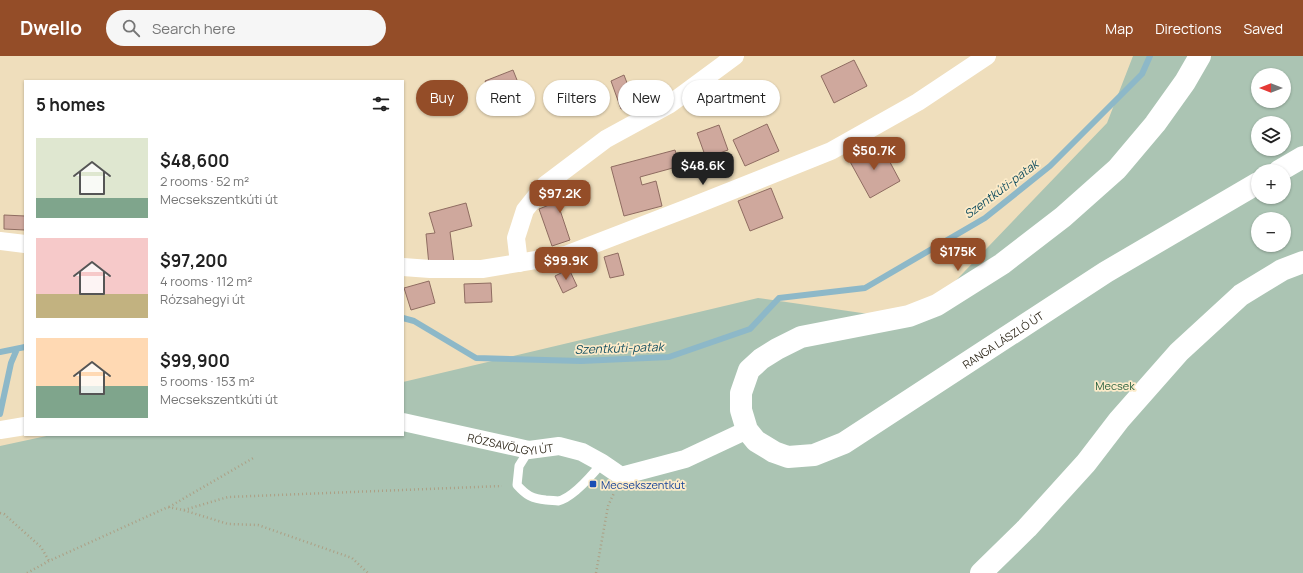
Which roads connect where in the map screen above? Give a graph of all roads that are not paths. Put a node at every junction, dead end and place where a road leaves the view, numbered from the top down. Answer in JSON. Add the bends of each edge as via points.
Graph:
{"nodes":[{"id":1,"x":735,"y":56,"type":"edge"},
{"id":2,"x":987,"y":56,"type":"edge"},
{"id":3,"x":1200,"y":56,"type":"edge"},
{"id":4,"x":1303,"y":157,"type":"edge"},
{"id":5,"x":1291,"y":164,"type":"edge"},
{"id":6,"x":1251,"y":187,"type":"edge"},
{"id":7,"x":0,"y":241,"type":"edge"},
{"id":8,"x":24,"y":244,"type":"edge"},
{"id":9,"x":1303,"y":262,"type":"edge"},
{"id":10,"x":518,"y":263,"type":"junction"},
{"id":11,"x":404,"y":268,"type":"edge"},
{"id":12,"x":404,"y":422,"type":"edge"},
{"id":13,"x":24,"y":426,"type":"edge"},
{"id":14,"x":0,"y":430,"type":"edge"},
{"id":15,"x":747,"y":430,"type":"junction"},
{"id":16,"x":529,"y":450,"type":"junction"},
{"id":17,"x":602,"y":463,"type":"junction"},
{"id":18,"x":981,"y":573,"type":"edge"}],
"edges":[{"from":1,"to":10,"type":"street","via":[[670,104],[606,139],[545,185],[525,210],[516,238]]},
{"from":2,"to":10,"type":"street","via":[[918,102],[831,151],[566,255]]},
{"from":3,"to":15,"type":"main road","via":[[1155,124],[1117,169],[1063,217],[1002,264],[937,305],[909,316],[801,337],[761,359],[749,370],[741,394],[741,410]]},
{"from":4,"to":5,"type":"main road"},
{"from":6,"to":15,"type":"main road","name":"RANGA LÁSZLÓ ÚT","via":[[1106,272],[844,442],[814,455],[788,457],[756,441]]},
{"from":7,"to":8,"type":"street"},
{"from":9,"to":18,"type":"main road","via":[[1282,270],[1241,295],[1179,352],[1119,420],[1086,463]]},
{"from":10,"to":11,"type":"street","via":[[482,269]]},
{"from":12,"to":16,"type":"street","name":"RÓZSAVÖLGYI ÚT"},
{"from":13,"to":14,"type":"street"},
{"from":15,"to":17,"type":"street","name":"RÓZSAVÖLGYI ÚT","via":[[685,459],[621,476]]},
{"from":16,"to":17,"type":"street","name":"RÓZSAVÖLGYI ÚT","via":[[559,446],[582,452]]},
{"from":16,"to":17,"type":"lane","via":[[519,466],[517,485],[526,495],[540,499],[559,501],[573,493]]}]}
